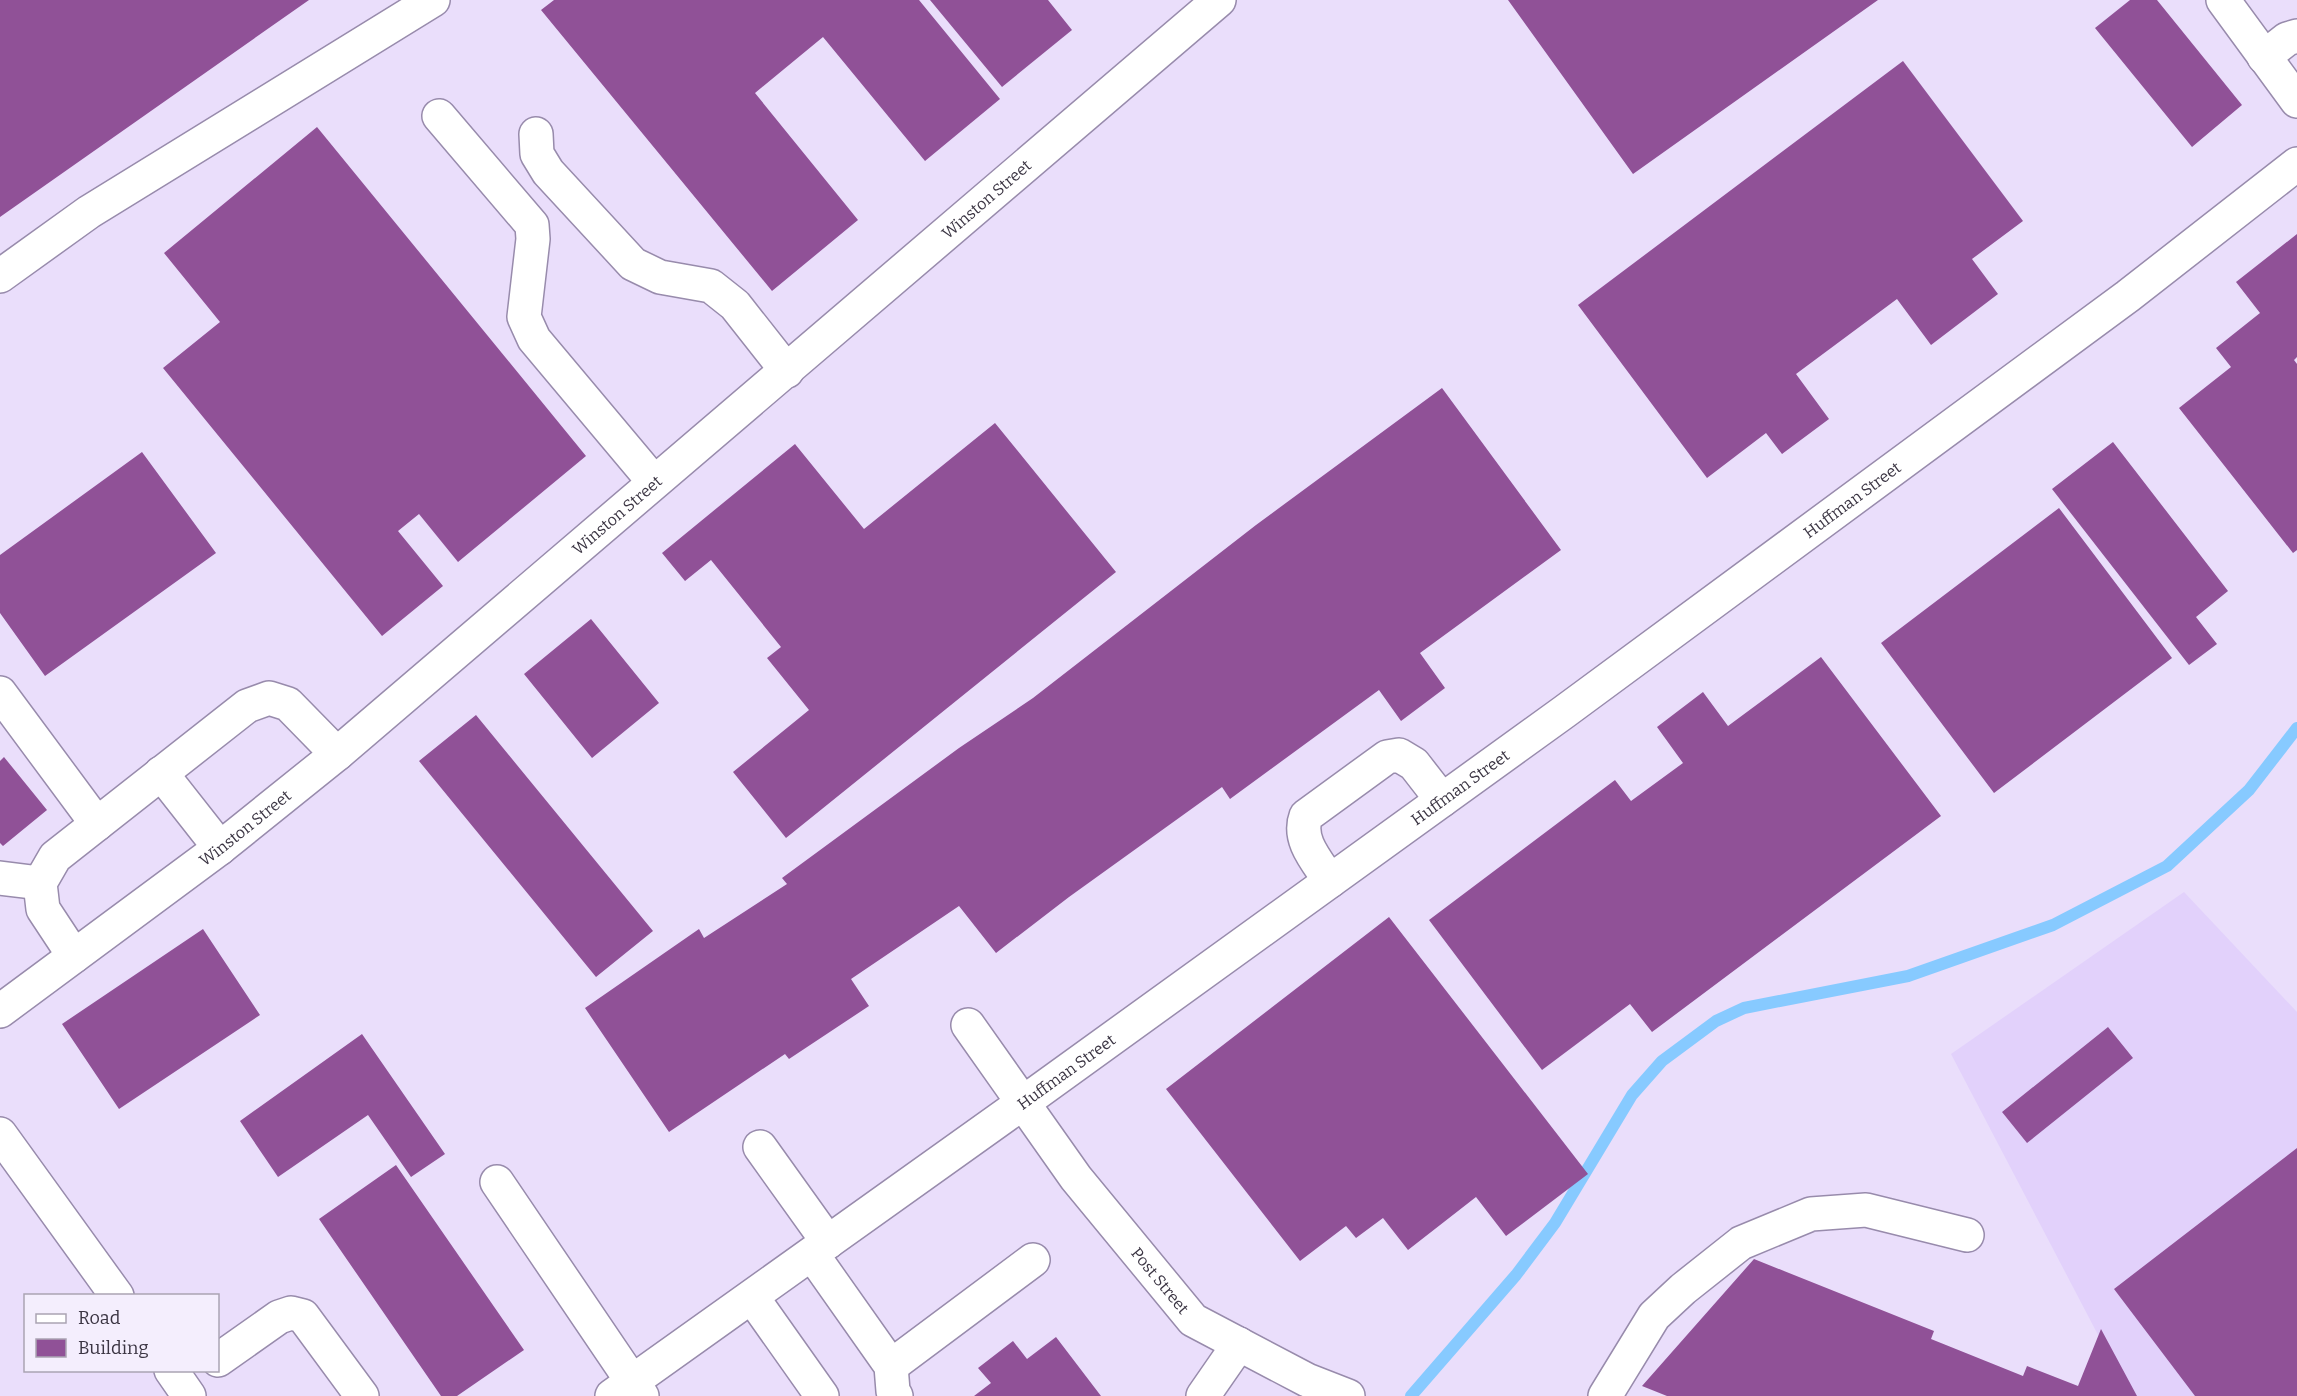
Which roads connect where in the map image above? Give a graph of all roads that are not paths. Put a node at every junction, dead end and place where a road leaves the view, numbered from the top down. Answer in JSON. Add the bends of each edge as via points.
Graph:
{"nodes":[{"id":1,"x":432,"y":0,"type":"edge"},
{"id":2,"x":1219,"y":0,"type":"edge"},
{"id":3,"x":2223,"y":0,"type":"edge"},
{"id":4,"x":2297,"y":36,"type":"edge"},
{"id":5,"x":2264,"y":57,"type":"junction"},
{"id":6,"x":2297,"y":101,"type":"edge"},
{"id":7,"x":439,"y":116,"type":"dead end"},
{"id":8,"x":536,"y":134,"type":"dead end"},
{"id":9,"x":2297,"y":164,"type":"edge"},
{"id":10,"x":0,"y":276,"type":"edge"},
{"id":11,"x":787,"y":371,"type":"junction"},
{"id":12,"x":654,"y":482,"type":"junction"},
{"id":13,"x":0,"y":693,"type":"edge"},
{"id":14,"x":337,"y":754,"type":"junction"},
{"id":15,"x":161,"y":773,"type":"junction"},
{"id":16,"x":1442,"y":801,"type":"junction"},
{"id":17,"x":97,"y":824,"type":"junction"},
{"id":18,"x":220,"y":848,"type":"junction"},
{"id":19,"x":0,"y":878,"type":"edge"},
{"id":20,"x":1330,"y":881,"type":"junction"},
{"id":21,"x":40,"y":883,"type":"junction"},
{"id":22,"x":74,"y":956,"type":"junction"},
{"id":23,"x":0,"y":1011,"type":"edge"},
{"id":24,"x":968,"y":1025,"type":"dead end"},
{"id":25,"x":1024,"y":1102,"type":"junction"},
{"id":26,"x":0,"y":1134,"type":"edge"},
{"id":27,"x":760,"y":1147,"type":"dead end"},
{"id":28,"x":497,"y":1182,"type":"dead end"},
{"id":29,"x":1967,"y":1235,"type":"dead end"},
{"id":30,"x":820,"y":1248,"type":"junction"},
{"id":31,"x":1033,"y":1260,"type":"dead end"},
{"id":32,"x":116,"y":1294,"type":"edge"},
{"id":33,"x":752,"y":1297,"type":"junction"},
{"id":34,"x":1239,"y":1344,"type":"junction"},
{"id":35,"x":219,"y":1359,"type":"edge"},
{"id":36,"x":893,"y":1381,"type":"edge"},
{"id":37,"x":629,"y":1391,"type":"edge"},
{"id":38,"x":810,"y":1392,"type":"edge"},
{"id":39,"x":362,"y":1396,"type":"edge"},
{"id":40,"x":1203,"y":1396,"type":"edge"},
{"id":41,"x":1348,"y":1396,"type":"edge"},
{"id":42,"x":1605,"y":1396,"type":"edge"}],
"edges":[{"from":1,"to":10,"type":"street","via":[[89,212]]},
{"from":2,"to":11,"type":"street","name":"Winston Street"},
{"from":3,"to":5,"type":"street"},
{"from":4,"to":5,"type":"street"},
{"from":5,"to":6,"type":"street"},
{"from":7,"to":12,"type":"street","via":[[532,225],[524,317],[534,339]]},
{"from":8,"to":11,"type":"street","via":[[537,154],[548,172],[633,264],[660,277],[711,286],[735,305]]},
{"from":9,"to":16,"type":"street","name":"Huffman Street","via":[[2118,303]]},
{"from":11,"to":12,"type":"street","name":"Winston Street"},
{"from":12,"to":14,"type":"street","name":"Winston Street"},
{"from":13,"to":17,"type":"street"},
{"from":14,"to":15,"type":"street","via":[[288,704],[269,698],[247,706]]},
{"from":14,"to":18,"type":"street","name":"Winston Street"},
{"from":15,"to":17,"type":"street"},
{"from":15,"to":18,"type":"street"},
{"from":16,"to":20,"type":"street","name":"Huffman Street"},
{"from":16,"to":20,"type":"street","via":[[1414,764],[1399,754],[1378,764],[1306,816],[1302,827],[1304,839]]},
{"from":17,"to":21,"type":"street","via":[[55,857]]},
{"from":18,"to":22,"type":"street","name":"Winston Street"},
{"from":19,"to":21,"type":"street"},
{"from":20,"to":25,"type":"street","name":"Huffman Street"},
{"from":21,"to":22,"type":"street","via":[[43,909]]},
{"from":22,"to":23,"type":"street","name":"Winston Street"},
{"from":24,"to":25,"type":"street","name":"Post Street"},
{"from":25,"to":30,"type":"street","name":"Huffman Street"},
{"from":25,"to":34,"type":"street","name":"Post Street","via":[[1076,1178],[1193,1320]]},
{"from":26,"to":32,"type":"street"},
{"from":27,"to":30,"type":"street"},
{"from":28,"to":37,"type":"street"},
{"from":29,"to":42,"type":"street","via":[[1866,1210],[1811,1214],[1741,1243],[1654,1316]]},
{"from":30,"to":33,"type":"street","name":"Huffman Street"},
{"from":30,"to":36,"type":"street"},
{"from":31,"to":36,"type":"street"},
{"from":33,"to":37,"type":"street","name":"Huffman Street"},
{"from":33,"to":38,"type":"street"},
{"from":34,"to":40,"type":"street"},
{"from":34,"to":41,"type":"street","name":"Post Street","via":[[1307,1380]]},
{"from":35,"to":39,"type":"street","via":[[279,1317],[291,1313],[303,1316]]}]}
